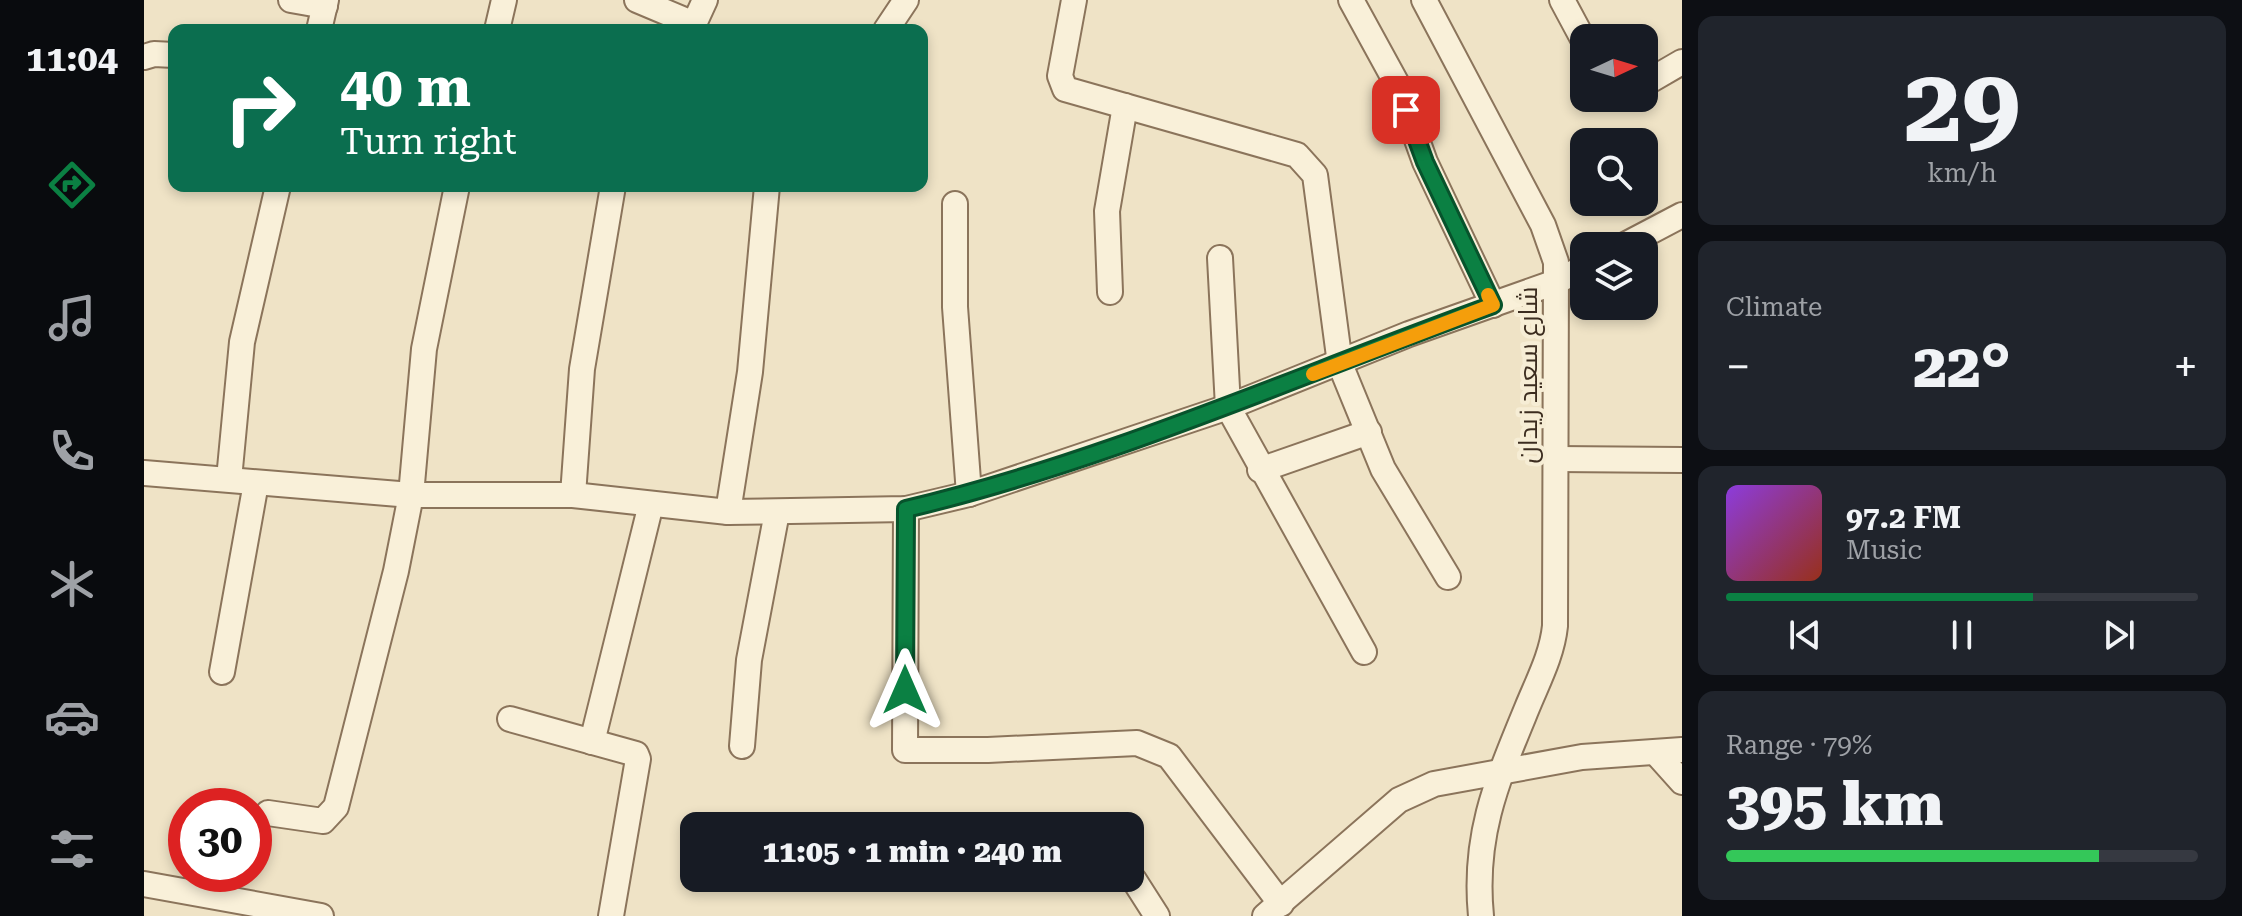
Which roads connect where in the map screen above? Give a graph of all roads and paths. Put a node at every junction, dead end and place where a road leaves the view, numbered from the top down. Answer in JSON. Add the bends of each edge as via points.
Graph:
{"nodes":[{"id":1,"x":291,"y":0,"type":"edge"},
{"id":2,"x":504,"y":0,"type":"edge"},
{"id":3,"x":637,"y":0,"type":"edge"},
{"id":4,"x":705,"y":0,"type":"edge"},
{"id":5,"x":906,"y":0,"type":"edge"},
{"id":6,"x":1074,"y":0,"type":"edge"},
{"id":7,"x":1351,"y":0,"type":"edge"},
{"id":8,"x":1424,"y":0,"type":"edge"},
{"id":9,"x":1562,"y":0,"type":"edge"},
{"id":10,"x":323,"y":12,"type":"edge"},
{"id":11,"x":498,"y":24,"type":"edge"},
{"id":12,"x":890,"y":24,"type":"edge"},
{"id":13,"x":1575,"y":24,"type":"edge"},
{"id":14,"x":168,"y":55,"type":"edge"},
{"id":15,"x":144,"y":57,"type":"edge"},
{"id":16,"x":1682,"y":62,"type":"edge"},
{"id":17,"x":1658,"y":76,"type":"edge"},
{"id":18,"x":1125,"y":106,"type":"junction"},
{"id":19,"x":277,"y":192,"type":"edge"},
{"id":20,"x":456,"y":192,"type":"edge"},
{"id":21,"x":612,"y":192,"type":"edge"},
{"id":22,"x":766,"y":192,"type":"edge"},
{"id":23,"x":955,"y":204,"type":"dead end"},
{"id":24,"x":1682,"y":215,"type":"edge"},
{"id":25,"x":1650,"y":232,"type":"edge"},
{"id":26,"x":1220,"y":258,"type":"dead end"},
{"id":27,"x":1570,"y":274,"type":"edge"},
{"id":28,"x":1556,"y":282,"type":"junction"},
{"id":29,"x":1110,"y":292,"type":"dead end"},
{"id":30,"x":1493,"y":305,"type":"junction"},
{"id":31,"x":1340,"y":364,"type":"junction"},
{"id":32,"x":1228,"y":407,"type":"junction"},
{"id":33,"x":1369,"y":432,"type":"junction"},
{"id":34,"x":1556,"y":459,"type":"junction"},
{"id":35,"x":1682,"y":460,"type":"edge"},
{"id":36,"x":1260,"y":470,"type":"junction"},
{"id":37,"x":144,"y":473,"type":"edge"},
{"id":38,"x":229,"y":479,"type":"junction"},
{"id":39,"x":256,"y":483,"type":"junction"},
{"id":40,"x":969,"y":494,"type":"junction"},
{"id":41,"x":411,"y":495,"type":"junction"},
{"id":42,"x":573,"y":495,"type":"junction"},
{"id":43,"x":651,"y":504,"type":"junction"},
{"id":44,"x":906,"y":509,"type":"junction"},
{"id":45,"x":728,"y":512,"type":"junction"},
{"id":46,"x":777,"y":512,"type":"junction"},
{"id":47,"x":1448,"y":577,"type":"dead end"},
{"id":48,"x":1364,"y":652,"type":"dead end"},
{"id":49,"x":222,"y":672,"type":"dead end"},
{"id":50,"x":510,"y":719,"type":"dead end"},
{"id":51,"x":592,"y":742,"type":"junction"},
{"id":52,"x":742,"y":746,"type":"dead end"},
{"id":53,"x":1682,"y":750,"type":"edge"},
{"id":54,"x":1656,"y":753,"type":"junction"},
{"id":55,"x":1500,"y":773,"type":"junction"},
{"id":56,"x":1682,"y":782,"type":"edge"},
{"id":57,"x":272,"y":814,"type":"edge"},
{"id":58,"x":144,"y":884,"type":"edge"},
{"id":59,"x":1142,"y":892,"type":"edge"},
{"id":60,"x":1273,"y":910,"type":"edge"},
{"id":61,"x":321,"y":916,"type":"edge"},
{"id":62,"x":611,"y":916,"type":"edge"},
{"id":63,"x":1157,"y":916,"type":"edge"},
{"id":64,"x":1481,"y":916,"type":"edge"}],
"edges":[{"from":1,"to":10,"type":"street"},
{"from":2,"to":11,"type":"street"},
{"from":3,"to":4,"type":"street","via":[[694,24]]},
{"from":5,"to":12,"type":"street"},
{"from":6,"to":18,"type":"street","via":[[1061,82],[1070,92]]},
{"from":7,"to":30,"type":"street","via":[[1397,84],[1425,162]]},
{"from":8,"to":28,"type":"street","name":"شارع سعيد زيدان","via":[[1547,234]]},
{"from":9,"to":13,"type":"street"},
{"from":14,"to":15,"type":"street"},
{"from":16,"to":17,"type":"street"},
{"from":18,"to":29,"type":"street","via":[[1107,211]]},
{"from":18,"to":31,"type":"street","via":[[1297,155],[1308,166],[1319,187]]},
{"from":19,"to":38,"type":"street","via":[[242,342]]},
{"from":20,"to":41,"type":"street","via":[[424,349]]},
{"from":21,"to":42,"type":"street","via":[[582,369]]},
{"from":22,"to":45,"type":"street","via":[[750,372]]},
{"from":23,"to":40,"type":"street","via":[[955,307]]},
{"from":24,"to":25,"type":"street"},
{"from":26,"to":32,"type":"street"},
{"from":27,"to":28,"type":"street"},
{"from":28,"to":30,"type":"street"},
{"from":28,"to":34,"type":"street","name":"شارع سعيد زيدان"},
{"from":30,"to":31,"type":"street"},
{"from":31,"to":32,"type":"street"},
{"from":31,"to":33,"type":"street"},
{"from":32,"to":36,"type":"street"},
{"from":32,"to":40,"type":"street"},
{"from":33,"to":36,"type":"street"},
{"from":33,"to":47,"type":"street","via":[[1383,469]]},
{"from":34,"to":35,"type":"street"},
{"from":34,"to":55,"type":"street","name":"شارع سعيد زيدان","via":[[1553,640]]},
{"from":36,"to":48,"type":"street"},
{"from":37,"to":38,"type":"street"},
{"from":38,"to":39,"type":"street"},
{"from":39,"to":41,"type":"street"},
{"from":39,"to":49,"type":"street"},
{"from":40,"to":44,"type":"street"},
{"from":41,"to":42,"type":"street"},
{"from":41,"to":57,"type":"street","via":[[336,807],[323,821]]},
{"from":42,"to":43,"type":"street"},
{"from":43,"to":45,"type":"street"},
{"from":43,"to":51,"type":"street"},
{"from":44,"to":46,"type":"street"},
{"from":44,"to":60,"type":"street","via":[[905,750],[1137,743],[1157,750],[1169,756]]},
{"from":45,"to":46,"type":"street"},
{"from":46,"to":52,"type":"street","via":[[749,660]]},
{"from":50,"to":51,"type":"street"},
{"from":51,"to":62,"type":"street","via":[[632,751],[638,759]]},
{"from":53,"to":54,"type":"street"},
{"from":54,"to":55,"type":"street","via":[[1582,757]]},
{"from":54,"to":56,"type":"street"},
{"from":55,"to":60,"type":"street","via":[[1434,784],[1399,800]]},
{"from":55,"to":64,"type":"street","name":"شارع سعيد زيدان","via":[[1480,844]]},
{"from":58,"to":61,"type":"street"},
{"from":59,"to":63,"type":"street"}]}
